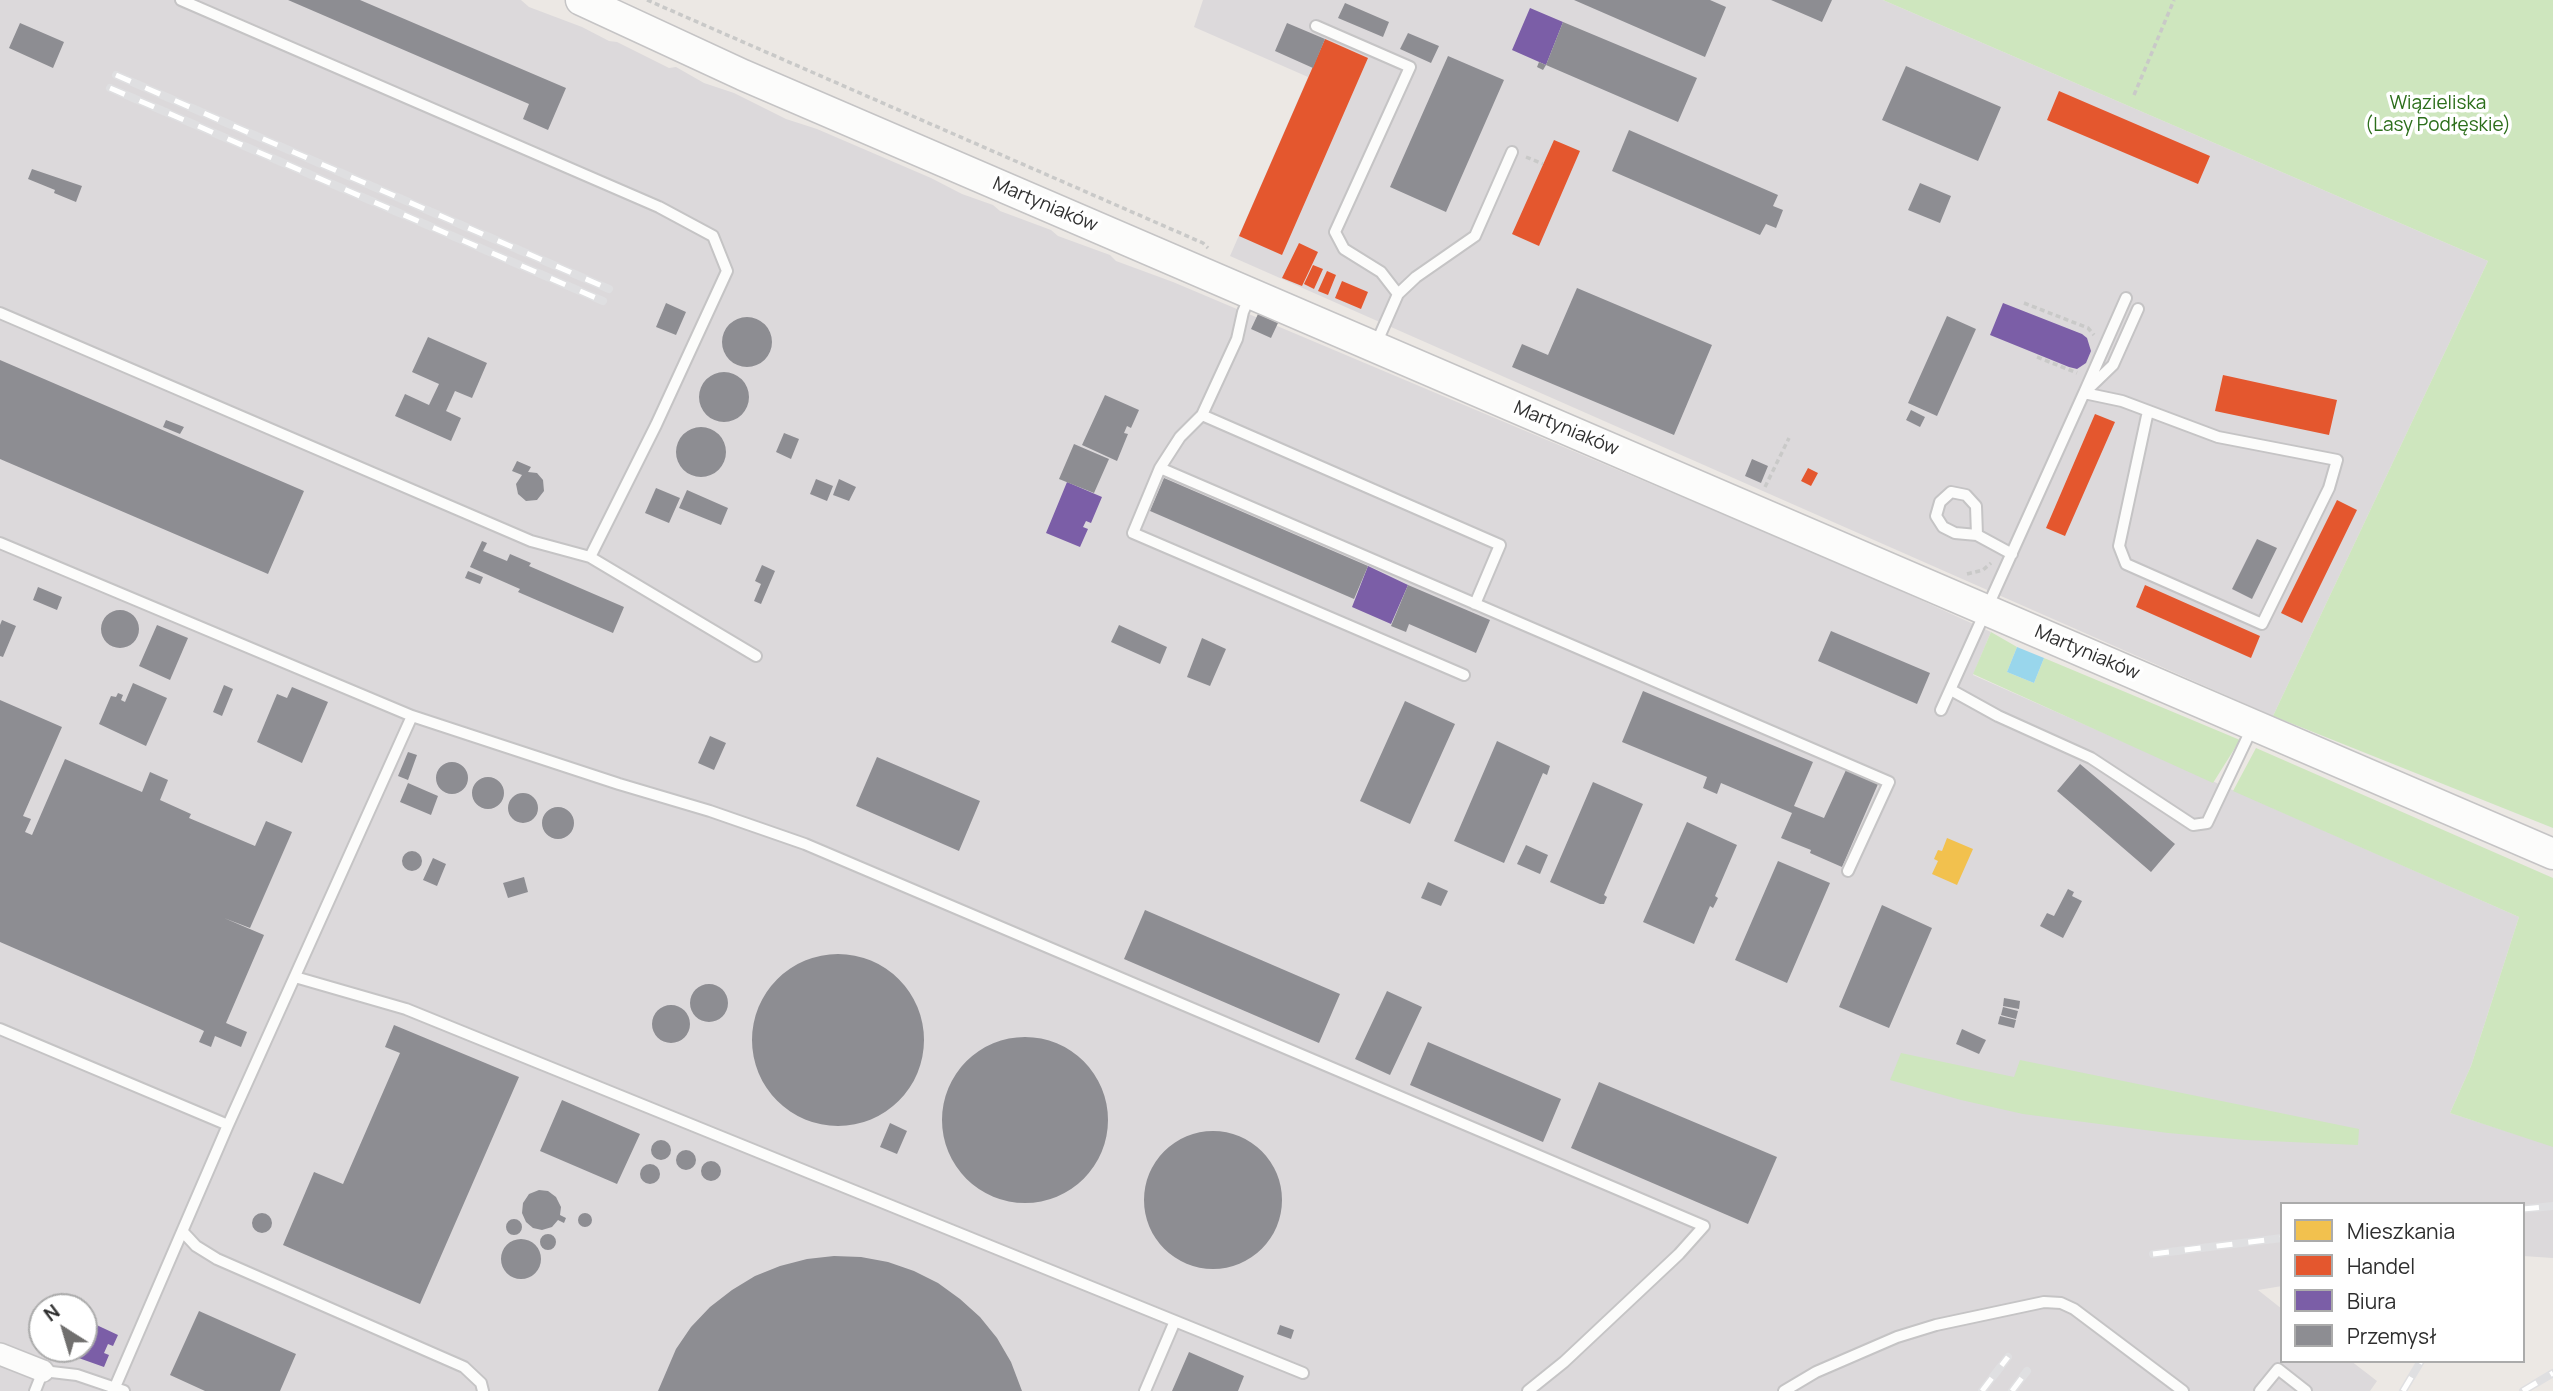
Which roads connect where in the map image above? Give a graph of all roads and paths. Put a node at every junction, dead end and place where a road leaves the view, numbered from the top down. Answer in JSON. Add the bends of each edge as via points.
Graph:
{"nodes":[{"id":1,"x":181,"y":0,"type":"edge"},
{"id":2,"x":582,"y":0,"type":"edge"},
{"id":3,"x":647,"y":0,"type":"edge"},
{"id":4,"x":2174,"y":0,"type":"edge"},
{"id":5,"x":1316,"y":26,"type":"dead end"},
{"id":6,"x":2134,"y":95,"type":"dead end"},
{"id":7,"x":1512,"y":152,"type":"dead end"},
{"id":8,"x":1212,"y":252,"type":"dead end"},
{"id":9,"x":1250,"y":293,"type":"junction"},
{"id":10,"x":1398,"y":294,"type":"junction"},
{"id":11,"x":2126,"y":298,"type":"dead end"},
{"id":12,"x":2024,"y":303,"type":"dead end"},
{"id":13,"x":2138,"y":309,"type":"dead end"},
{"id":14,"x":0,"y":313,"type":"edge"},
{"id":15,"x":2094,"y":342,"type":"dead end"},
{"id":16,"x":1375,"y":347,"type":"junction"},
{"id":17,"x":2037,"y":357,"type":"dead end"},
{"id":18,"x":2084,"y":369,"type":"dead end"},
{"id":19,"x":2084,"y":393,"type":"junction"},
{"id":20,"x":2148,"y":411,"type":"junction"},
{"id":21,"x":1202,"y":415,"type":"junction"},
{"id":22,"x":1160,"y":468,"type":"junction"},
{"id":23,"x":1977,"y":535,"type":"junction"},
{"id":24,"x":0,"y":543,"type":"edge"},
{"id":25,"x":1999,"y":549,"type":"junction"},
{"id":26,"x":2012,"y":554,"type":"junction"},
{"id":27,"x":590,"y":557,"type":"junction"},
{"id":28,"x":1955,"y":575,"type":"dead end"},
{"id":29,"x":1475,"y":604,"type":"junction"},
{"id":30,"x":1987,"y":610,"type":"junction"},
{"id":31,"x":756,"y":656,"type":"dead end"},
{"id":32,"x":1464,"y":675,"type":"dead end"},
{"id":33,"x":1951,"y":690,"type":"junction"},
{"id":34,"x":1941,"y":710,"type":"dead end"},
{"id":35,"x":412,"y":716,"type":"junction"},
{"id":36,"x":2254,"y":724,"type":"junction"},
{"id":37,"x":2553,"y":854,"type":"edge"},
{"id":38,"x":1848,"y":871,"type":"dead end"},
{"id":39,"x":295,"y":977,"type":"junction"},
{"id":40,"x":0,"y":1029,"type":"edge"},
{"id":41,"x":228,"y":1125,"type":"junction"},
{"id":42,"x":183,"y":1232,"type":"junction"},
{"id":43,"x":1175,"y":1321,"type":"junction"},
{"id":44,"x":0,"y":1354,"type":"edge"},
{"id":45,"x":43,"y":1371,"type":"junction"},
{"id":46,"x":1303,"y":1373,"type":"dead end"},
{"id":47,"x":119,"y":1389,"type":"edge"},
{"id":48,"x":35,"y":1391,"type":"edge"},
{"id":49,"x":483,"y":1391,"type":"edge"},
{"id":50,"x":1145,"y":1391,"type":"edge"},
{"id":51,"x":1528,"y":1391,"type":"edge"},
{"id":52,"x":1784,"y":1391,"type":"edge"},
{"id":53,"x":2183,"y":1391,"type":"edge"},
{"id":54,"x":2260,"y":1391,"type":"edge"},
{"id":55,"x":2306,"y":1391,"type":"edge"}],
"edges":[{"from":1,"to":27,"type":"lane","via":[[659,207],[713,236],[727,271]]},
{"from":2,"to":9,"type":"main road","name":"Martyniaków","via":[[743,75]]},
{"from":3,"to":8,"type":"path","via":[[1192,238]]},
{"from":4,"to":6,"type":"path"},
{"from":5,"to":10,"type":"lane","via":[[1410,67],[1335,232],[1345,249],[1381,272]]},
{"from":7,"to":10,"type":"lane","via":[[1475,236]]},
{"from":9,"to":16,"type":"main road","name":"Martyniaków"},
{"from":9,"to":21,"type":"lane","via":[[1237,339]]},
{"from":10,"to":16,"type":"lane"},
{"from":11,"to":19,"type":"lane"},
{"from":12,"to":15,"type":"path","via":[[2088,328]]},
{"from":13,"to":19,"type":"lane","via":[[2113,365]]},
{"from":14,"to":27,"type":"lane","via":[[531,541]]},
{"from":16,"to":30,"type":"main road","name":"Martyniaków"},
{"from":17,"to":18,"type":"path","via":[[2079,374]]},
{"from":19,"to":20,"type":"lane"},
{"from":19,"to":26,"type":"lane"},
{"from":20,"to":20,"type":"lane","via":[[2119,546],[2126,564],[2262,624],[2329,488],[2337,460],[2218,438]]},
{"from":21,"to":22,"type":"lane","via":[[1180,437]]},
{"from":21,"to":29,"type":"lane","via":[[1500,545]]},
{"from":22,"to":29,"type":"lane"},
{"from":22,"to":32,"type":"lane","via":[[1133,533]]},
{"from":23,"to":23,"type":"lane","via":[[1942,527],[1936,516],[1940,502],[1951,492],[1966,495],[1976,506]]},
{"from":23,"to":25,"type":"lane"},
{"from":24,"to":35,"type":"lane"},
{"from":25,"to":26,"type":"lane"},
{"from":25,"to":28,"type":"path","via":[[1983,570]]},
{"from":26,"to":30,"type":"lane"},
{"from":27,"to":31,"type":"lane"},
{"from":29,"to":38,"type":"lane","via":[[1888,782]]},
{"from":30,"to":33,"type":"lane"},
{"from":30,"to":36,"type":"main road","name":"Martyniaków"},
{"from":33,"to":34,"type":"lane"},
{"from":33,"to":36,"type":"lane","via":[[2091,758],[2193,825],[2207,823]]},
{"from":35,"to":39,"type":"lane"},
{"from":35,"to":51,"type":"lane","via":[[805,844],[1704,1226],[1670,1263]]},
{"from":36,"to":37,"type":"main road","name":"Martyniaków"},
{"from":39,"to":41,"type":"lane"},
{"from":39,"to":43,"type":"lane","via":[[405,1009]]},
{"from":40,"to":41,"type":"lane"},
{"from":41,"to":42,"type":"lane"},
{"from":42,"to":47,"type":"lane"},
{"from":42,"to":49,"type":"lane","via":[[195,1246],[217,1259],[464,1367]]},
{"from":43,"to":46,"type":"lane"},
{"from":43,"to":50,"type":"lane"},
{"from":44,"to":45,"type":"street"},
{"from":45,"to":47,"type":"lane","via":[[77,1375]]},
{"from":45,"to":48,"type":"lane"},
{"from":52,"to":53,"type":"lane","via":[[1897,1337],[2044,1302],[2074,1309]]},
{"from":54,"to":55,"type":"lane","via":[[2278,1369]]}]}
